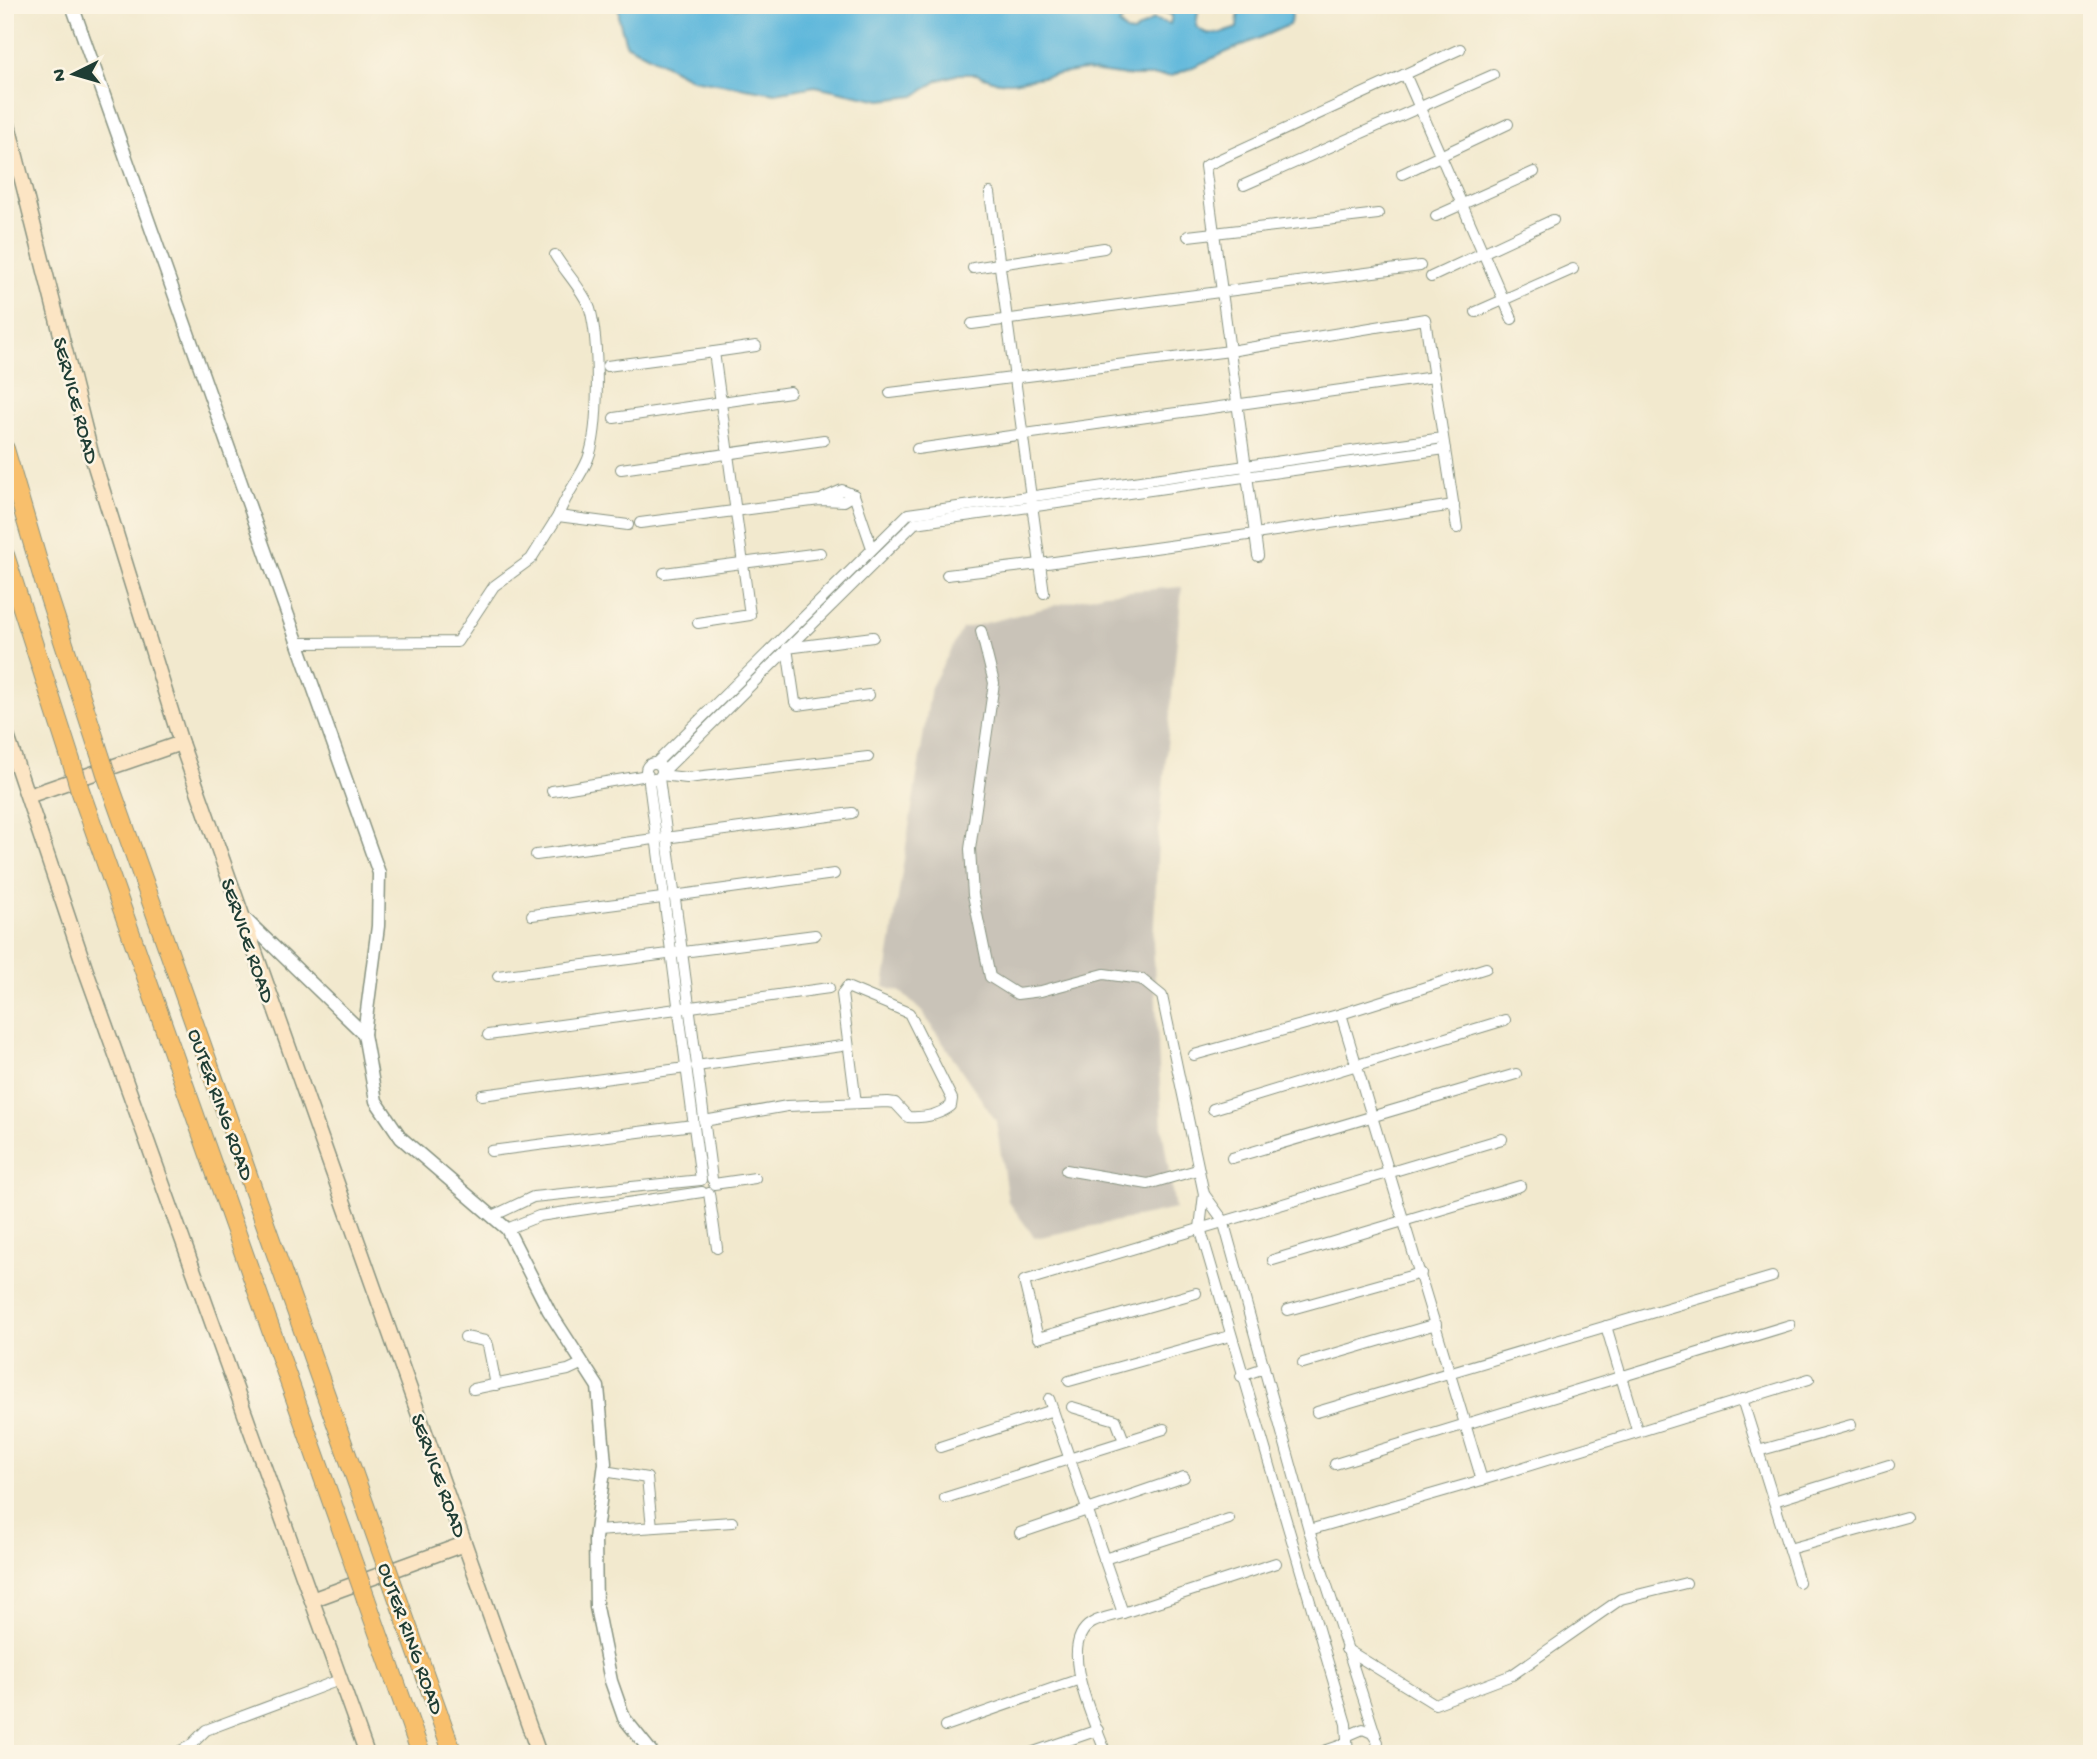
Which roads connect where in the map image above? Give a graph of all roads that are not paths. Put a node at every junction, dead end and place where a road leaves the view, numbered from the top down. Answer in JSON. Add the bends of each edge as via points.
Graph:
{"nodes":[{"id":1,"x":72,"y":5,"type":"edge"},
{"id":2,"x":1460,"y":49,"type":"dead end"},
{"id":3,"x":1405,"y":74,"type":"junction"},
{"id":4,"x":1493,"y":75,"type":"dead end"},
{"id":5,"x":1419,"y":108,"type":"junction"},
{"id":6,"x":5,"y":113,"type":"edge"},
{"id":7,"x":1508,"y":124,"type":"dead end"},
{"id":8,"x":11,"y":151,"type":"edge"},
{"id":9,"x":1441,"y":156,"type":"junction"},
{"id":10,"x":1534,"y":172,"type":"dead end"},
{"id":11,"x":1402,"y":174,"type":"dead end"},
{"id":12,"x":1244,"y":185,"type":"dead end"},
{"id":13,"x":990,"y":193,"type":"dead end"},
{"id":14,"x":1462,"y":204,"type":"junction"},
{"id":15,"x":1378,"y":214,"type":"dead end"},
{"id":16,"x":1436,"y":216,"type":"dead end"},
{"id":17,"x":1553,"y":220,"type":"dead end"},
{"id":18,"x":1213,"y":234,"type":"junction"},
{"id":19,"x":1188,"y":236,"type":"dead end"},
{"id":20,"x":1104,"y":248,"type":"dead end"},
{"id":21,"x":1483,"y":253,"type":"junction"},
{"id":22,"x":555,"y":255,"type":"dead end"},
{"id":23,"x":1001,"y":263,"type":"junction"},
{"id":24,"x":1420,"y":266,"type":"dead end"},
{"id":25,"x":973,"y":268,"type":"dead end"},
{"id":26,"x":1573,"y":269,"type":"dead end"},
{"id":27,"x":1431,"y":277,"type":"dead end"},
{"id":28,"x":1221,"y":290,"type":"junction"},
{"id":29,"x":1504,"y":300,"type":"junction"},
{"id":30,"x":1476,"y":312,"type":"dead end"},
{"id":31,"x":1009,"y":318,"type":"junction"},
{"id":32,"x":1512,"y":319,"type":"dead end"},
{"id":33,"x":972,"y":324,"type":"dead end"},
{"id":34,"x":756,"y":346,"type":"dead end"},
{"id":35,"x":1230,"y":351,"type":"junction"},
{"id":36,"x":714,"y":352,"type":"junction"},
{"id":37,"x":607,"y":366,"type":"dead end"},
{"id":38,"x":1016,"y":376,"type":"junction"},
{"id":39,"x":1434,"y":377,"type":"junction"},
{"id":40,"x":790,"y":392,"type":"dead end"},
{"id":41,"x":890,"y":393,"type":"dead end"},
{"id":42,"x":721,"y":401,"type":"junction"},
{"id":43,"x":1237,"y":404,"type":"junction"},
{"id":44,"x":614,"y":418,"type":"dead end"},
{"id":45,"x":1022,"y":433,"type":"junction"},
{"id":46,"x":824,"y":440,"type":"dead end"},
{"id":47,"x":1444,"y":444,"type":"junction"},
{"id":48,"x":5,"y":449,"type":"edge"},
{"id":49,"x":917,"y":449,"type":"dead end"},
{"id":50,"x":728,"y":456,"type":"junction"},
{"id":51,"x":1246,"y":465,"type":"junction"},
{"id":52,"x":621,"y":470,"type":"dead end"},
{"id":53,"x":1249,"y":476,"type":"junction"},
{"id":54,"x":1032,"y":500,"type":"junction"},
{"id":55,"x":1454,"y":505,"type":"junction"},
{"id":56,"x":735,"y":510,"type":"junction"},
{"id":57,"x":558,"y":516,"type":"junction"},
{"id":58,"x":640,"y":523,"type":"dead end"},
{"id":59,"x":628,"y":525,"type":"dead end"},
{"id":60,"x":1457,"y":528,"type":"dead end"},
{"id":61,"x":1255,"y":534,"type":"junction"},
{"id":62,"x":872,"y":548,"type":"junction"},
{"id":63,"x":820,"y":553,"type":"dead end"},
{"id":64,"x":5,"y":555,"type":"edge"},
{"id":65,"x":1258,"y":556,"type":"dead end"},
{"id":66,"x":743,"y":564,"type":"junction"},
{"id":67,"x":1040,"y":564,"type":"junction"},
{"id":68,"x":664,"y":573,"type":"dead end"},
{"id":69,"x":947,"y":575,"type":"dead end"},
{"id":70,"x":1044,"y":593,"type":"dead end"},
{"id":71,"x":698,"y":623,"type":"dead end"},
{"id":72,"x":981,"y":631,"type":"dead end"},
{"id":73,"x":873,"y":637,"type":"dead end"},
{"id":74,"x":300,"y":643,"type":"junction"},
{"id":75,"x":787,"y":648,"type":"junction"},
{"id":76,"x":869,"y":695,"type":"dead end"},
{"id":77,"x":5,"y":730,"type":"edge"},
{"id":78,"x":181,"y":743,"type":"junction"},
{"id":79,"x":868,"y":757,"type":"dead end"},
{"id":80,"x":656,"y":763,"type":"junction"},
{"id":81,"x":648,"y":775,"type":"junction"},
{"id":82,"x":661,"y":775,"type":"junction"},
{"id":83,"x":552,"y":791,"type":"dead end"},
{"id":84,"x":28,"y":796,"type":"junction"},
{"id":85,"x":852,"y":813,"type":"dead end"},
{"id":86,"x":660,"y":839,"type":"junction"},
{"id":87,"x":536,"y":855,"type":"dead end"},
{"id":88,"x":834,"y":874,"type":"dead end"},
{"id":89,"x":668,"y":897,"type":"junction"},
{"id":90,"x":240,"y":915,"type":"junction"},
{"id":91,"x":532,"y":915,"type":"dead end"},
{"id":92,"x":814,"y":934,"type":"dead end"},
{"id":93,"x":676,"y":953,"type":"junction"},
{"id":94,"x":1486,"y":968,"type":"dead end"},
{"id":95,"x":498,"y":976,"type":"dead end"},
{"id":96,"x":830,"y":988,"type":"dead end"},
{"id":97,"x":683,"y":1009,"type":"junction"},
{"id":98,"x":1341,"y":1014,"type":"junction"},
{"id":99,"x":1506,"y":1020,"type":"dead end"},
{"id":100,"x":364,"y":1034,"type":"junction"},
{"id":101,"x":488,"y":1035,"type":"dead end"},
{"id":102,"x":842,"y":1046,"type":"dead end"},
{"id":103,"x":1194,"y":1055,"type":"dead end"},
{"id":104,"x":1357,"y":1066,"type":"junction"},
{"id":105,"x":691,"y":1067,"type":"junction"},
{"id":106,"x":1516,"y":1074,"type":"dead end"},
{"id":107,"x":482,"y":1095,"type":"dead end"},
{"id":108,"x":856,"y":1103,"type":"junction"},
{"id":109,"x":1213,"y":1109,"type":"dead end"},
{"id":110,"x":1373,"y":1116,"type":"junction"},
{"id":111,"x":699,"y":1123,"type":"junction"},
{"id":112,"x":1502,"y":1139,"type":"dead end"},
{"id":113,"x":491,"y":1151,"type":"dead end"},
{"id":114,"x":1232,"y":1158,"type":"dead end"},
{"id":115,"x":1066,"y":1170,"type":"dead end"},
{"id":116,"x":1197,"y":1170,"type":"junction"},
{"id":117,"x":1390,"y":1171,"type":"junction"},
{"id":118,"x":755,"y":1178,"type":"dead end"},
{"id":119,"x":708,"y":1186,"type":"junction"},
{"id":120,"x":1520,"y":1186,"type":"dead end"},
{"id":121,"x":1204,"y":1194,"type":"junction"},
{"id":122,"x":495,"y":1215,"type":"junction"},
{"id":123,"x":1223,"y":1220,"type":"junction"},
{"id":124,"x":1405,"y":1222,"type":"junction"},
{"id":125,"x":1200,"y":1228,"type":"junction"},
{"id":126,"x":507,"y":1229,"type":"junction"},
{"id":127,"x":718,"y":1248,"type":"dead end"},
{"id":128,"x":1273,"y":1260,"type":"dead end"},
{"id":129,"x":1421,"y":1273,"type":"junction"},
{"id":130,"x":1772,"y":1277,"type":"dead end"},
{"id":131,"x":1196,"y":1293,"type":"dead end"},
{"id":132,"x":1288,"y":1310,"type":"dead end"},
{"id":133,"x":1436,"y":1324,"type":"junction"},
{"id":134,"x":1790,"y":1325,"type":"dead end"},
{"id":135,"x":1606,"y":1326,"type":"junction"},
{"id":136,"x":1230,"y":1336,"type":"junction"},
{"id":137,"x":465,"y":1337,"type":"dead end"},
{"id":138,"x":583,"y":1363,"type":"junction"},
{"id":139,"x":1304,"y":1363,"type":"dead end"},
{"id":140,"x":1264,"y":1368,"type":"junction"},
{"id":141,"x":1450,"y":1371,"type":"junction"},
{"id":142,"x":1241,"y":1376,"type":"junction"},
{"id":143,"x":1621,"y":1377,"type":"junction"},
{"id":144,"x":1809,"y":1380,"type":"dead end"},
{"id":145,"x":1069,"y":1381,"type":"dead end"},
{"id":146,"x":496,"y":1385,"type":"junction"},
{"id":147,"x":473,"y":1390,"type":"dead end"},
{"id":148,"x":1049,"y":1399,"type":"dead end"},
{"id":149,"x":1742,"y":1399,"type":"junction"},
{"id":150,"x":1072,"y":1407,"type":"dead end"},
{"id":151,"x":1053,"y":1410,"type":"junction"},
{"id":152,"x":1317,"y":1412,"type":"dead end"},
{"id":153,"x":1466,"y":1425,"type":"junction"},
{"id":154,"x":1851,"y":1425,"type":"dead end"},
{"id":155,"x":1164,"y":1429,"type":"dead end"},
{"id":156,"x":1637,"y":1430,"type":"junction"},
{"id":157,"x":1124,"y":1441,"type":"junction"},
{"id":158,"x":940,"y":1447,"type":"dead end"},
{"id":159,"x":1758,"y":1451,"type":"junction"},
{"id":160,"x":1069,"y":1457,"type":"junction"},
{"id":161,"x":1335,"y":1464,"type":"dead end"},
{"id":162,"x":1889,"y":1465,"type":"dead end"},
{"id":163,"x":604,"y":1471,"type":"junction"},
{"id":164,"x":1184,"y":1477,"type":"dead end"},
{"id":165,"x":1482,"y":1480,"type":"junction"},
{"id":166,"x":945,"y":1498,"type":"dead end"},
{"id":167,"x":1774,"y":1501,"type":"junction"},
{"id":168,"x":1087,"y":1509,"type":"junction"},
{"id":169,"x":1906,"y":1517,"type":"dead end"},
{"id":170,"x":1229,"y":1519,"type":"dead end"},
{"id":171,"x":732,"y":1522,"type":"dead end"},
{"id":172,"x":652,"y":1527,"type":"junction"},
{"id":173,"x":1309,"y":1530,"type":"junction"},
{"id":174,"x":596,"y":1531,"type":"junction"},
{"id":175,"x":1020,"y":1533,"type":"dead end"},
{"id":176,"x":464,"y":1544,"type":"junction"},
{"id":177,"x":1789,"y":1549,"type":"junction"},
{"id":178,"x":1104,"y":1559,"type":"junction"},
{"id":179,"x":1276,"y":1563,"type":"dead end"},
{"id":180,"x":1799,"y":1582,"type":"dead end"},
{"id":181,"x":1686,"y":1583,"type":"dead end"},
{"id":182,"x":314,"y":1599,"type":"junction"},
{"id":183,"x":1122,"y":1613,"type":"junction"},
{"id":184,"x":1345,"y":1648,"type":"junction"},
{"id":185,"x":342,"y":1679,"type":"junction"},
{"id":186,"x":1080,"y":1679,"type":"junction"},
{"id":187,"x":945,"y":1726,"type":"dead end"},
{"id":188,"x":1098,"y":1730,"type":"junction"},
{"id":189,"x":1376,"y":1737,"type":"junction"},
{"id":190,"x":1347,"y":1744,"type":"edge"},
{"id":191,"x":174,"y":1754,"type":"edge"},
{"id":192,"x":367,"y":1754,"type":"edge"},
{"id":193,"x":421,"y":1754,"type":"edge"},
{"id":194,"x":453,"y":1754,"type":"edge"},
{"id":195,"x":539,"y":1754,"type":"edge"},
{"id":196,"x":653,"y":1754,"type":"edge"},
{"id":197,"x":1028,"y":1754,"type":"edge"},
{"id":198,"x":1106,"y":1754,"type":"edge"},
{"id":199,"x":1317,"y":1754,"type":"edge"},
{"id":200,"x":1376,"y":1754,"type":"edge"}],
"edges":[{"from":1,"to":74,"type":"street"},
{"from":2,"to":3,"type":"street"},
{"from":3,"to":5,"type":"street"},
{"from":3,"to":18,"type":"street","via":[[1210,161],[1205,179]]},
{"from":4,"to":5,"type":"street"},
{"from":5,"to":9,"type":"street"},
{"from":5,"to":12,"type":"street"},
{"from":6,"to":8,"type":"main road","name":"SERVICE ROAD"},
{"from":7,"to":9,"type":"street"},
{"from":8,"to":78,"type":"main road","name":"SERVICE ROAD","via":[[91,453]]},
{"from":9,"to":11,"type":"street"},
{"from":9,"to":14,"type":"street"},
{"from":10,"to":14,"type":"street"},
{"from":13,"to":23,"type":"street"},
{"from":14,"to":16,"type":"street"},
{"from":14,"to":21,"type":"street"},
{"from":15,"to":18,"type":"street"},
{"from":17,"to":21,"type":"street"},
{"from":18,"to":19,"type":"street"},
{"from":18,"to":28,"type":"street"},
{"from":20,"to":23,"type":"street"},
{"from":21,"to":27,"type":"street"},
{"from":21,"to":29,"type":"street"},
{"from":22,"to":57,"type":"street","via":[[590,308],[597,377],[595,430],[588,460],[566,493]]},
{"from":23,"to":25,"type":"street"},
{"from":23,"to":31,"type":"street"},
{"from":24,"to":28,"type":"street"},
{"from":26,"to":29,"type":"street"},
{"from":28,"to":31,"type":"street"},
{"from":28,"to":35,"type":"street"},
{"from":29,"to":30,"type":"street"},
{"from":29,"to":32,"type":"street"},
{"from":31,"to":33,"type":"street"},
{"from":31,"to":38,"type":"street"},
{"from":34,"to":36,"type":"street"},
{"from":35,"to":38,"type":"street"},
{"from":35,"to":39,"type":"street","via":[[1425,319]]},
{"from":35,"to":43,"type":"street"},
{"from":36,"to":37,"type":"street"},
{"from":36,"to":42,"type":"street"},
{"from":38,"to":41,"type":"street"},
{"from":38,"to":45,"type":"street"},
{"from":39,"to":43,"type":"street"},
{"from":39,"to":47,"type":"street"},
{"from":40,"to":42,"type":"street"},
{"from":42,"to":44,"type":"street"},
{"from":42,"to":50,"type":"street"},
{"from":43,"to":45,"type":"street"},
{"from":43,"to":51,"type":"street"},
{"from":45,"to":49,"type":"street"},
{"from":45,"to":54,"type":"street"},
{"from":46,"to":50,"type":"street"},
{"from":47,"to":51,"type":"street"},
{"from":47,"to":53,"type":"street"},
{"from":47,"to":55,"type":"street"},
{"from":48,"to":194,"type":"highway","name":"OUTER RING ROAD","bridge":true,"via":[[105,769]]},
{"from":50,"to":52,"type":"street"},
{"from":50,"to":56,"type":"street"},
{"from":51,"to":53,"type":"street"},
{"from":51,"to":54,"type":"street"},
{"from":53,"to":54,"type":"street"},
{"from":53,"to":61,"type":"street"},
{"from":54,"to":62,"type":"street","via":[[908,514]]},
{"from":54,"to":67,"type":"street"},
{"from":54,"to":75,"type":"street","via":[[910,525]]},
{"from":55,"to":60,"type":"street"},
{"from":55,"to":61,"type":"street"},
{"from":56,"to":58,"type":"street"},
{"from":56,"to":62,"type":"street","via":[[820,499],[844,501],[854,495]]},
{"from":56,"to":66,"type":"street"},
{"from":57,"to":59,"type":"street"},
{"from":57,"to":74,"type":"street","via":[[531,559],[494,586],[457,642]]},
{"from":61,"to":65,"type":"street"},
{"from":61,"to":67,"type":"street"},
{"from":62,"to":80,"type":"street"},
{"from":63,"to":66,"type":"street"},
{"from":64,"to":193,"type":"highway","name":"OUTER RING ROAD","bridge":true,"via":[[77,778]]},
{"from":66,"to":68,"type":"street"},
{"from":66,"to":71,"type":"street","via":[[750,615]]},
{"from":67,"to":69,"type":"street"},
{"from":67,"to":70,"type":"street"},
{"from":72,"to":116,"type":"street","via":[[994,683],[970,849],[973,895],[990,977],[1017,994],[1104,974],[1141,979],[1162,996]]},
{"from":73,"to":75,"type":"street"},
{"from":74,"to":100,"type":"street","via":[[379,873],[378,926]]},
{"from":75,"to":76,"type":"street","via":[[798,705]]},
{"from":75,"to":82,"type":"street"},
{"from":77,"to":84,"type":"main road"},
{"from":78,"to":84,"type":"main road"},
{"from":78,"to":90,"type":"main road","name":"SERVICE ROAD"},
{"from":79,"to":82,"type":"street","via":[[687,778]]},
{"from":80,"to":81,"type":"street","via":[[648,766]]},
{"from":80,"to":82,"type":"street"},
{"from":81,"to":82,"type":"street"},
{"from":81,"to":83,"type":"street"},
{"from":81,"to":86,"type":"street"},
{"from":82,"to":86,"type":"street"},
{"from":84,"to":182,"type":"main road","via":[[177,1226]]},
{"from":85,"to":86,"type":"street"},
{"from":86,"to":87,"type":"street"},
{"from":86,"to":89,"type":"street"},
{"from":88,"to":89,"type":"street"},
{"from":89,"to":91,"type":"street"},
{"from":89,"to":93,"type":"street"},
{"from":90,"to":100,"type":"street"},
{"from":90,"to":176,"type":"main road","name":"SERVICE ROAD"},
{"from":92,"to":93,"type":"street"},
{"from":93,"to":95,"type":"street"},
{"from":93,"to":97,"type":"street"},
{"from":94,"to":98,"type":"street"},
{"from":96,"to":97,"type":"street"},
{"from":97,"to":101,"type":"street"},
{"from":97,"to":105,"type":"street"},
{"from":98,"to":103,"type":"street"},
{"from":98,"to":104,"type":"street"},
{"from":99,"to":104,"type":"street"},
{"from":100,"to":122,"type":"street","via":[[376,1101],[401,1138]]},
{"from":102,"to":105,"type":"street"},
{"from":104,"to":109,"type":"street"},
{"from":104,"to":110,"type":"street"},
{"from":105,"to":107,"type":"street"},
{"from":105,"to":111,"type":"street"},
{"from":106,"to":110,"type":"street"},
{"from":108,"to":108,"type":"street","via":[[842,994],[847,987],[909,1013],[952,1103],[939,1114],[915,1118],[892,1102]]},
{"from":108,"to":111,"type":"street","via":[[787,1107]]},
{"from":110,"to":114,"type":"street"},
{"from":110,"to":117,"type":"street"},
{"from":111,"to":113,"type":"street"},
{"from":111,"to":119,"type":"street"},
{"from":112,"to":117,"type":"street"},
{"from":115,"to":116,"type":"street","via":[[1148,1184]]},
{"from":116,"to":121,"type":"street"},
{"from":117,"to":123,"type":"street"},
{"from":117,"to":124,"type":"street"},
{"from":118,"to":119,"type":"street"},
{"from":119,"to":122,"type":"street","via":[[533,1197]]},
{"from":119,"to":126,"type":"street","via":[[539,1216]]},
{"from":119,"to":127,"type":"street"},
{"from":120,"to":124,"type":"street"},
{"from":121,"to":123,"type":"street"},
{"from":121,"to":125,"type":"street"},
{"from":122,"to":126,"type":"street"},
{"from":123,"to":125,"type":"street"},
{"from":123,"to":140,"type":"street"},
{"from":124,"to":128,"type":"street"},
{"from":124,"to":129,"type":"street"},
{"from":125,"to":131,"type":"street","via":[[1024,1281],[1038,1338]]},
{"from":125,"to":136,"type":"street"},
{"from":126,"to":138,"type":"street","via":[[549,1311]]},
{"from":129,"to":132,"type":"street"},
{"from":129,"to":133,"type":"street"},
{"from":130,"to":135,"type":"street"},
{"from":133,"to":139,"type":"street"},
{"from":133,"to":141,"type":"street"},
{"from":134,"to":143,"type":"street"},
{"from":135,"to":141,"type":"street"},
{"from":135,"to":143,"type":"street"},
{"from":136,"to":142,"type":"street"},
{"from":136,"to":145,"type":"street"},
{"from":137,"to":146,"type":"street","via":[[488,1345]]},
{"from":138,"to":146,"type":"street"},
{"from":138,"to":163,"type":"street","via":[[598,1387]]},
{"from":140,"to":142,"type":"street"},
{"from":140,"to":173,"type":"street"},
{"from":141,"to":152,"type":"street"},
{"from":141,"to":153,"type":"street"},
{"from":142,"to":190,"type":"street"},
{"from":143,"to":153,"type":"street"},
{"from":143,"to":156,"type":"street"},
{"from":144,"to":149,"type":"street"},
{"from":146,"to":147,"type":"street"},
{"from":148,"to":151,"type":"street"},
{"from":149,"to":156,"type":"street"},
{"from":149,"to":159,"type":"street"},
{"from":150,"to":157,"type":"street","via":[[1116,1420]]},
{"from":151,"to":158,"type":"street"},
{"from":151,"to":160,"type":"street"},
{"from":153,"to":161,"type":"street"},
{"from":153,"to":165,"type":"street"},
{"from":154,"to":159,"type":"street"},
{"from":155,"to":157,"type":"street"},
{"from":156,"to":165,"type":"street"},
{"from":157,"to":160,"type":"street"},
{"from":159,"to":167,"type":"street"},
{"from":160,"to":166,"type":"street"},
{"from":160,"to":168,"type":"street"},
{"from":162,"to":167,"type":"street"},
{"from":163,"to":172,"type":"street","via":[[647,1478]]},
{"from":163,"to":174,"type":"street"},
{"from":164,"to":168,"type":"street"},
{"from":165,"to":173,"type":"street"},
{"from":167,"to":177,"type":"street"},
{"from":168,"to":175,"type":"street"},
{"from":168,"to":178,"type":"street"},
{"from":169,"to":177,"type":"street"},
{"from":170,"to":178,"type":"street"},
{"from":171,"to":172,"type":"street"},
{"from":172,"to":174,"type":"street"},
{"from":173,"to":184,"type":"street"},
{"from":174,"to":196,"type":"street","via":[[596,1607],[611,1681],[624,1718]]},
{"from":176,"to":182,"type":"main road"},
{"from":176,"to":195,"type":"main road","name":"SERVICE ROAD"},
{"from":177,"to":180,"type":"street"},
{"from":178,"to":183,"type":"street"},
{"from":179,"to":183,"type":"street"},
{"from":181,"to":184,"type":"street","via":[[1621,1599],[1512,1675],[1435,1704]]},
{"from":182,"to":185,"type":"main road"},
{"from":183,"to":186,"type":"street","via":[[1090,1624],[1083,1632],[1076,1646]]},
{"from":184,"to":189,"type":"street"},
{"from":185,"to":191,"type":"street","via":[[206,1730]]},
{"from":185,"to":192,"type":"main road"},
{"from":186,"to":187,"type":"street"},
{"from":186,"to":188,"type":"street"},
{"from":188,"to":197,"type":"street"},
{"from":188,"to":198,"type":"street"},
{"from":189,"to":190,"type":"street","via":[[1363,1729]]},
{"from":189,"to":200,"type":"street"},
{"from":190,"to":199,"type":"street"}]}
